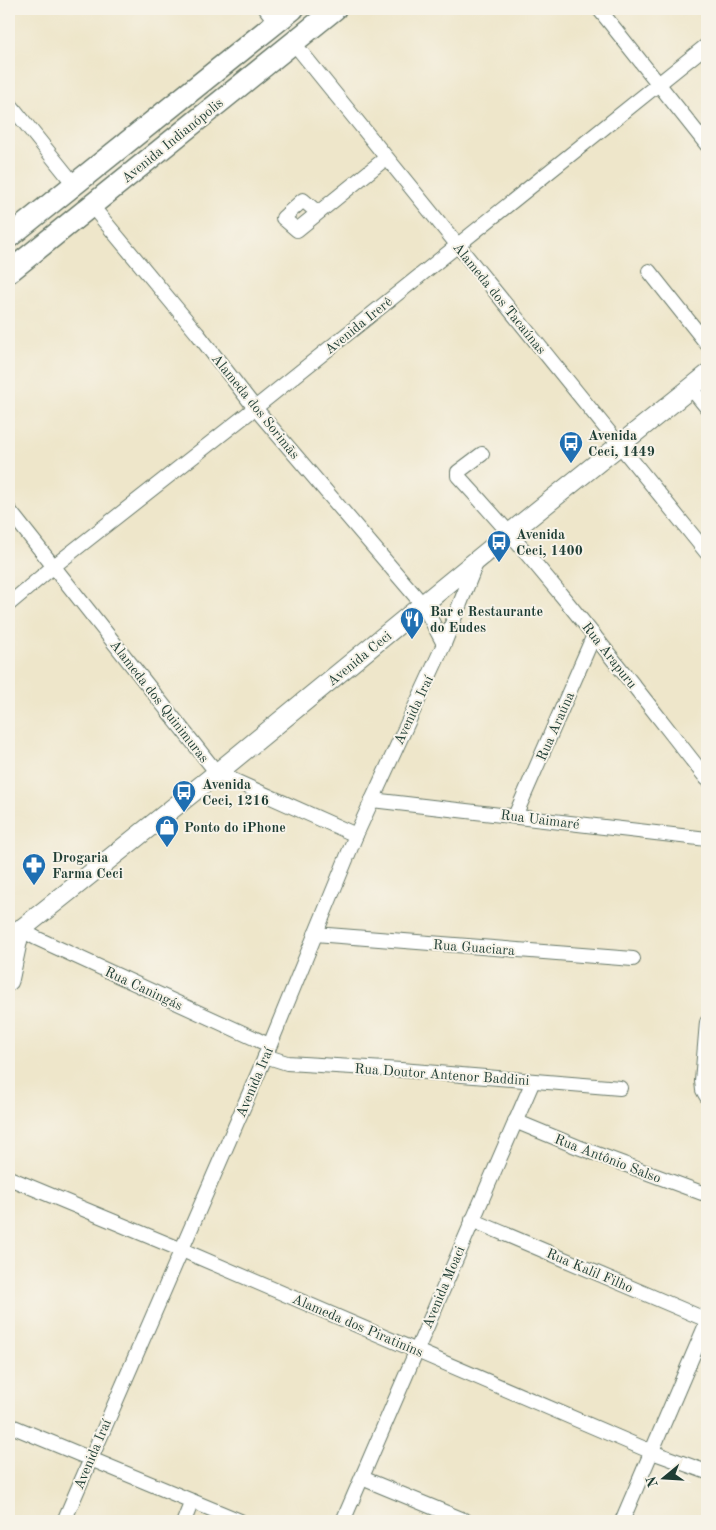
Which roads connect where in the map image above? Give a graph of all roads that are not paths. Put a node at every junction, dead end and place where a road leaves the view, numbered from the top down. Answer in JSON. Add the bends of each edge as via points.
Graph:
{"nodes":[{"id":1,"x":293,"y":9,"type":"edge"},
{"id":2,"x":335,"y":9,"type":"edge"},
{"id":3,"x":599,"y":9,"type":"edge"},
{"id":4,"x":271,"y":15,"type":"edge"},
{"id":5,"x":293,"y":42,"type":"junction"},
{"id":6,"x":707,"y":45,"type":"edge"},
{"id":7,"x":659,"y":83,"type":"junction"},
{"id":8,"x":9,"y":103,"type":"edge"},
{"id":9,"x":707,"y":145,"type":"edge"},
{"id":10,"x":386,"y":158,"type":"junction"},
{"id":11,"x":74,"y":184,"type":"junction"},
{"id":12,"x":91,"y":205,"type":"junction"},
{"id":13,"x":318,"y":213,"type":"dead end"},
{"id":14,"x":9,"y":237,"type":"edge"},
{"id":15,"x":456,"y":245,"type":"junction"},
{"id":16,"x":9,"y":272,"type":"edge"},
{"id":17,"x":650,"y":272,"type":"dead end"},
{"id":18,"x":707,"y":344,"type":"edge"},
{"id":19,"x":707,"y":375,"type":"edge"},
{"id":20,"x":691,"y":388,"type":"junction"},
{"id":21,"x":255,"y":408,"type":"junction"},
{"id":22,"x":707,"y":408,"type":"edge"},
{"id":23,"x":620,"y":446,"type":"junction"},
{"id":24,"x":482,"y":454,"type":"dead end"},
{"id":25,"x":9,"y":510,"type":"edge"},
{"id":26,"x":510,"y":533,"type":"junction"},
{"id":27,"x":707,"y":553,"type":"edge"},
{"id":28,"x":477,"y":561,"type":"junction"},
{"id":29,"x":54,"y":566,"type":"junction"},
{"id":30,"x":9,"y":604,"type":"edge"},
{"id":31,"x":424,"y":605,"type":"junction"},
{"id":32,"x":594,"y":635,"type":"junction"},
{"id":33,"x":444,"y":644,"type":"junction"},
{"id":34,"x":217,"y":773,"type":"junction"},
{"id":35,"x":707,"y":779,"type":"edge"},
{"id":36,"x":372,"y":800,"type":"junction"},
{"id":37,"x":515,"y":816,"type":"junction"},
{"id":38,"x":356,"y":835,"type":"junction"},
{"id":39,"x":707,"y":839,"type":"edge"},
{"id":40,"x":13,"y":928,"type":"edge"},
{"id":41,"x":315,"y":934,"type":"junction"},
{"id":42,"x":633,"y":959,"type":"dead end"},
{"id":43,"x":9,"y":981,"type":"edge"},
{"id":44,"x":707,"y":1022,"type":"edge"},
{"id":45,"x":267,"y":1050,"type":"junction"},
{"id":46,"x":532,"y":1081,"type":"junction"},
{"id":47,"x":620,"y":1088,"type":"dead end"},
{"id":48,"x":707,"y":1097,"type":"edge"},
{"id":49,"x":515,"y":1121,"type":"junction"},
{"id":50,"x":9,"y":1178,"type":"edge"},
{"id":51,"x":702,"y":1193,"type":"dead end"},
{"id":52,"x":472,"y":1220,"type":"junction"},
{"id":53,"x":182,"y":1250,"type":"junction"},
{"id":54,"x":707,"y":1321,"type":"edge"},
{"id":55,"x":416,"y":1350,"type":"junction"},
{"id":56,"x":9,"y":1425,"type":"edge"},
{"id":57,"x":652,"y":1452,"type":"junction"},
{"id":58,"x":90,"y":1459,"type":"junction"},
{"id":59,"x":707,"y":1472,"type":"edge"},
{"id":60,"x":362,"y":1478,"type":"junction"},
{"id":61,"x":192,"y":1501,"type":"junction"},
{"id":62,"x":64,"y":1521,"type":"edge"},
{"id":63,"x":184,"y":1521,"type":"edge"},
{"id":64,"x":240,"y":1521,"type":"edge"},
{"id":65,"x":343,"y":1521,"type":"edge"},
{"id":66,"x":466,"y":1521,"type":"edge"},
{"id":67,"x":622,"y":1521,"type":"edge"}],
"edges":[{"from":1,"to":4,"type":"main road","name":"Avenida Indianópolis"},
{"from":2,"to":5,"type":"main road","name":"Avenida Indianópolis"},
{"from":3,"to":7,"type":"street"},
{"from":4,"to":11,"type":"main road","name":"Avenida Indianópolis"},
{"from":5,"to":10,"type":"street","name":"Alameda dos Tacaúnas"},
{"from":5,"to":12,"type":"main road","name":"Avenida Indianópolis"},
{"from":6,"to":7,"type":"street","name":"Avenida Irerê"},
{"from":7,"to":9,"type":"street"},
{"from":7,"to":15,"type":"street","name":"Avenida Irerê"},
{"from":8,"to":11,"type":"street"},
{"from":10,"to":13,"type":"street"},
{"from":10,"to":15,"type":"street","name":"Alameda dos Tacaúnas"},
{"from":11,"to":14,"type":"main road","name":"Avenida Indianópolis"},
{"from":12,"to":16,"type":"main road","name":"Avenida Indianópolis"},
{"from":12,"to":21,"type":"street","name":"Alameda dos Sorimãs"},
{"from":15,"to":21,"type":"street","name":"Avenida Irerê"},
{"from":15,"to":23,"type":"street","name":"Alameda dos Tacaúnas"},
{"from":17,"to":18,"type":"street"},
{"from":19,"to":20,"type":"street","name":"Avenida Ceci"},
{"from":20,"to":22,"type":"street"},
{"from":20,"to":23,"type":"street","name":"Avenida Ceci"},
{"from":21,"to":29,"type":"street","name":"Avenida Irerê"},
{"from":21,"to":31,"type":"street","name":"Alameda dos Sorimãs"},
{"from":23,"to":26,"type":"street","name":"Avenida Ceci"},
{"from":23,"to":27,"type":"street","name":"Alameda dos Tacaúnas"},
{"from":24,"to":26,"type":"street","name":"Rua Arapuru","via":[[457,475]]},
{"from":25,"to":29,"type":"street","name":"Alameda dos Quinimuras"},
{"from":26,"to":28,"type":"street","name":"Avenida Ceci"},
{"from":26,"to":32,"type":"street","name":"Rua Arapuru"},
{"from":28,"to":31,"type":"street","name":"Avenida Ceci"},
{"from":28,"to":33,"type":"street","name":"Avenida Iraí"},
{"from":29,"to":30,"type":"street","name":"Avenida Irerê"},
{"from":29,"to":34,"type":"street","name":"Alameda dos Quinimuras"},
{"from":31,"to":33,"type":"street"},
{"from":31,"to":34,"type":"street","name":"Avenida Ceci"},
{"from":32,"to":35,"type":"street","name":"Rua Arapuru"},
{"from":32,"to":37,"type":"street","name":"Rua Araúna"},
{"from":33,"to":36,"type":"street","name":"Avenida Iraí"},
{"from":34,"to":38,"type":"street","name":"Alameda dos Quinimuras"},
{"from":34,"to":40,"type":"street","name":"Avenida Ceci"},
{"from":36,"to":37,"type":"street","name":"Rua Uaimaré"},
{"from":36,"to":38,"type":"street","name":"Avenida Iraí"},
{"from":37,"to":39,"type":"street","name":"Rua Uaimaré"},
{"from":38,"to":41,"type":"street","name":"Avenida Iraí"},
{"from":40,"to":43,"type":"street"},
{"from":40,"to":45,"type":"street","name":"Rua Caningás"},
{"from":41,"to":42,"type":"street","name":"Rua Guaciara"},
{"from":41,"to":45,"type":"street","name":"Avenida Iraí"},
{"from":44,"to":48,"type":"street","via":[[702,1081]]},
{"from":45,"to":46,"type":"street","name":"Rua Doutor Antenor Baddini","via":[[287,1063]]},
{"from":45,"to":53,"type":"street","name":"Avenida Iraí"},
{"from":46,"to":47,"type":"street","name":"Rua Doutor Antenor Baddini"},
{"from":46,"to":49,"type":"street","name":"Avenida Moaci"},
{"from":49,"to":51,"type":"street","name":"Rua Antônio Salso"},
{"from":49,"to":52,"type":"street","name":"Avenida Moaci"},
{"from":50,"to":53,"type":"street","name":"Alameda dos Piratinins"},
{"from":52,"to":54,"type":"street","name":"Rua Kalil Filho"},
{"from":52,"to":55,"type":"street","name":"Avenida Moaci"},
{"from":53,"to":55,"type":"street","name":"Alameda dos Piratinins"},
{"from":53,"to":58,"type":"street","name":"Avenida Iraí"},
{"from":54,"to":57,"type":"street"},
{"from":55,"to":57,"type":"street","name":"Alameda dos Piratinins"},
{"from":55,"to":60,"type":"street","name":"Avenida Moaci"},
{"from":56,"to":58,"type":"street"},
{"from":57,"to":59,"type":"street","name":"Alameda dos Piratinins"},
{"from":57,"to":67,"type":"street"},
{"from":58,"to":61,"type":"street"},
{"from":58,"to":62,"type":"street","name":"Avenida Iraí"},
{"from":60,"to":65,"type":"street","name":"Avenida Moaci"},
{"from":60,"to":66,"type":"street"},
{"from":61,"to":63,"type":"street"},
{"from":61,"to":64,"type":"street"}]}
